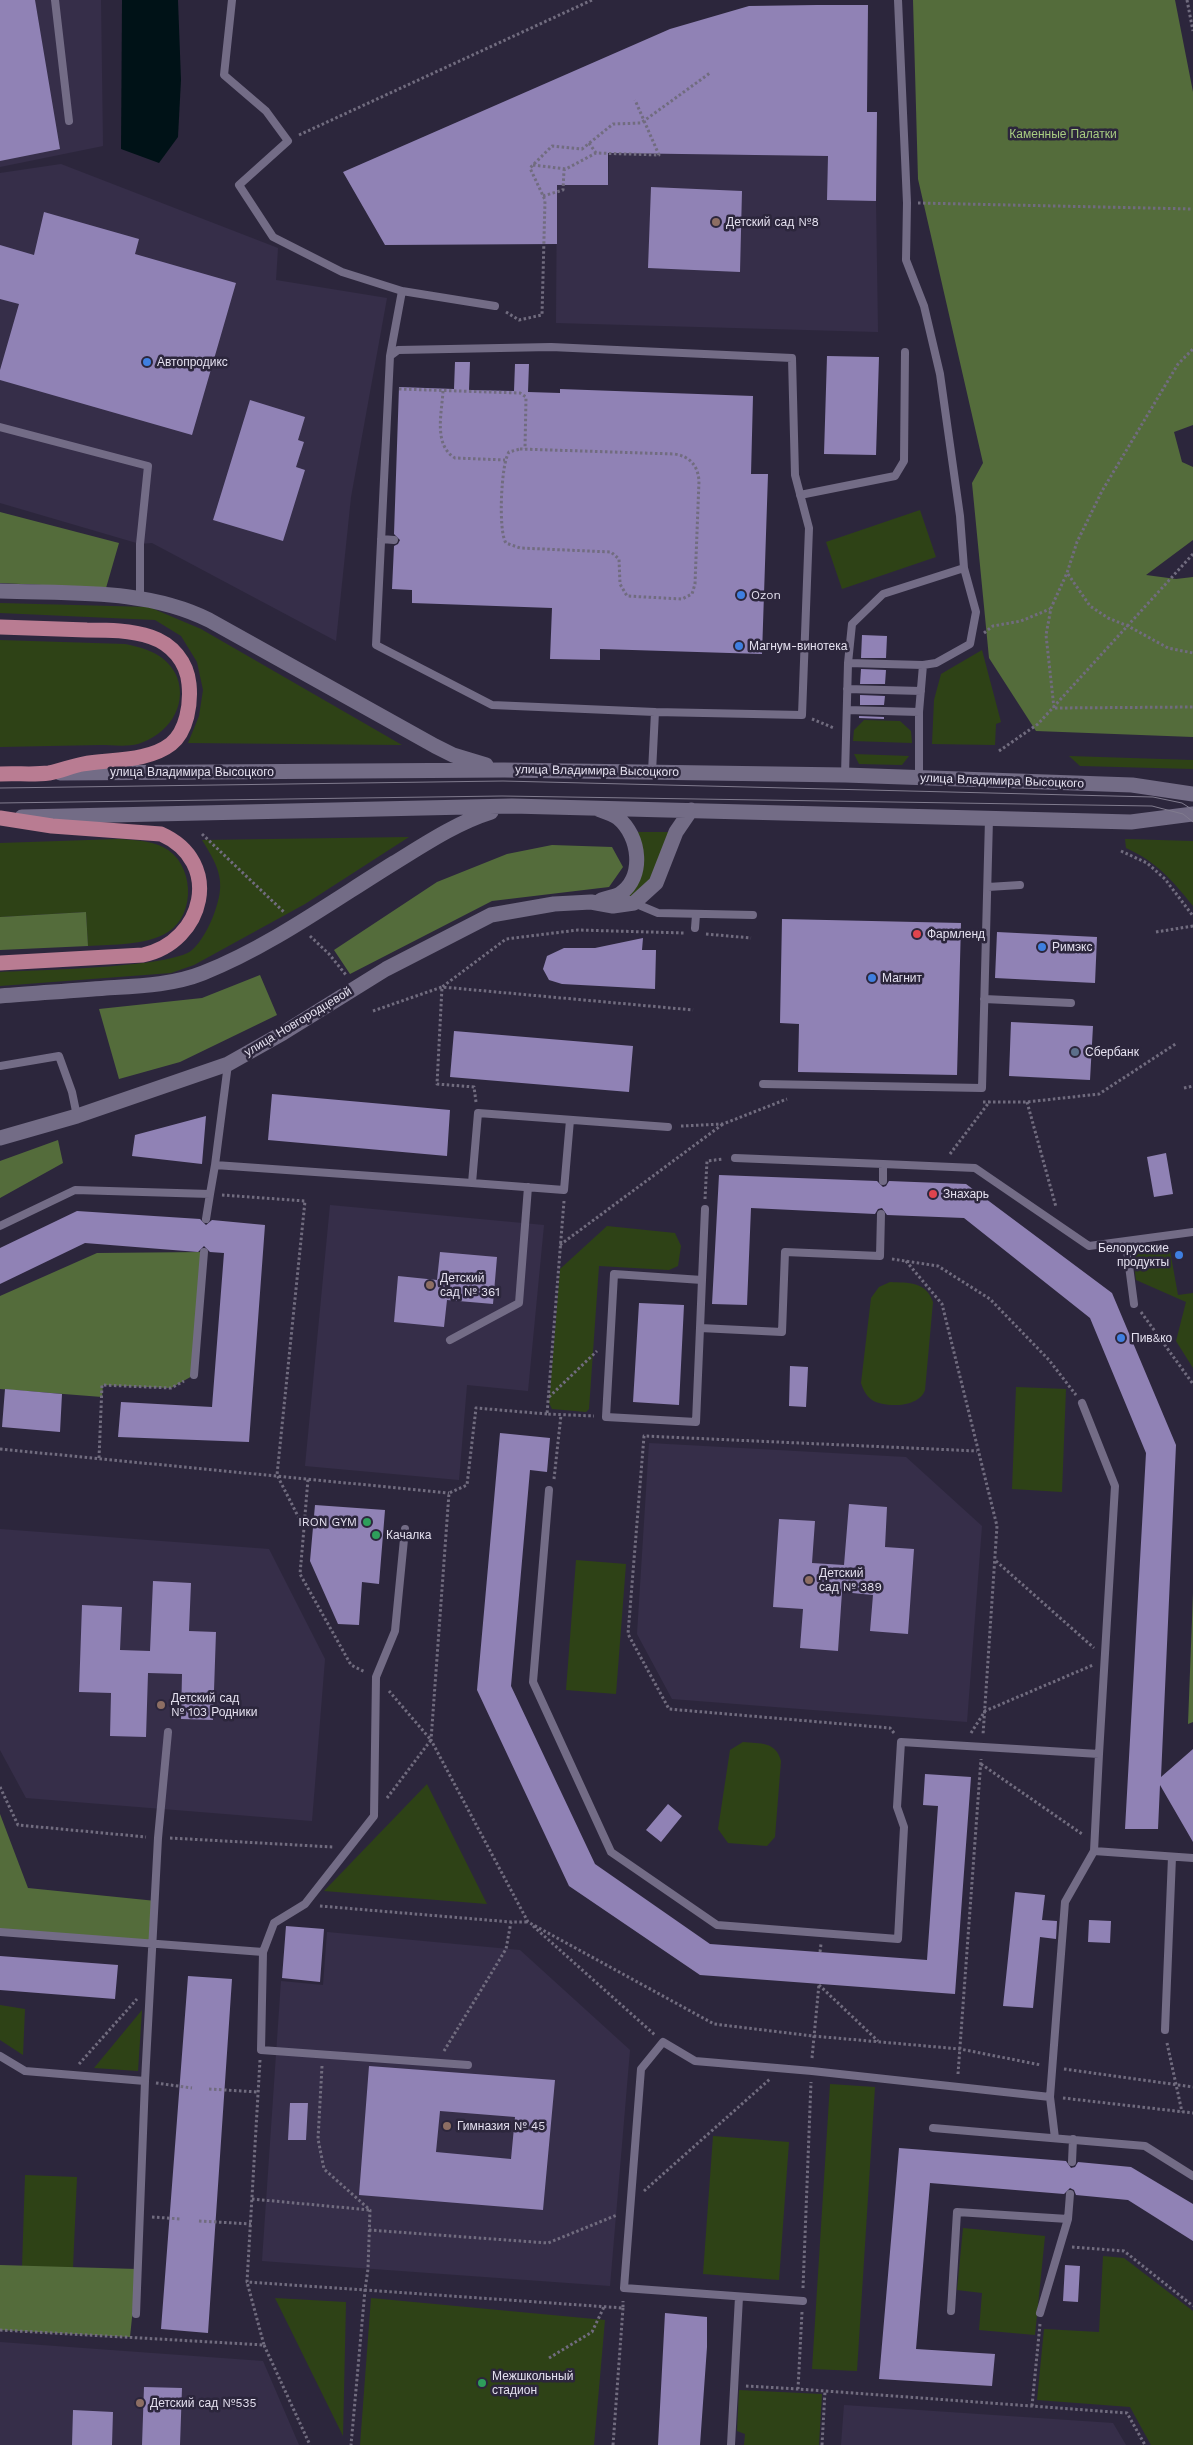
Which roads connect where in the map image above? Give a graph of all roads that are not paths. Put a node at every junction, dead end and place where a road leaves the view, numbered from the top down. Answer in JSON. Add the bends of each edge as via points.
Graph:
{"nodes":[{"id":1,"x":55,"y":0,"type":"edge"},
{"id":2,"x":232,"y":0,"type":"edge"},
{"id":3,"x":898,"y":0,"type":"edge"},
{"id":4,"x":69,"y":121,"type":"dead end"},
{"id":5,"x":402,"y":291,"type":"junction"},
{"id":6,"x":495,"y":306,"type":"road end"},
{"id":7,"x":905,"y":352,"type":"dead end"},
{"id":8,"x":390,"y":356,"type":"junction"},
{"id":9,"x":0,"y":427,"type":"edge"},
{"id":10,"x":800,"y":494,"type":"junction"},
{"id":11,"x":381,"y":539,"type":"junction"},
{"id":12,"x":394,"y":540,"type":"dead end"},
{"id":13,"x":964,"y":568,"type":"junction"},
{"id":14,"x":0,"y":591,"type":"edge"},
{"id":15,"x":140,"y":597,"type":"junction"},
{"id":16,"x":0,"y":627,"type":"edge"},
{"id":17,"x":848,"y":663,"type":"junction"},
{"id":18,"x":923,"y":665,"type":"junction"},
{"id":19,"x":848,"y":689,"type":"junction"},
{"id":20,"x":921,"y":692,"type":"junction"},
{"id":21,"x":847,"y":710,"type":"junction"},
{"id":22,"x":655,"y":712,"type":"junction"},
{"id":23,"x":919,"y":712,"type":"junction"},
{"id":24,"x":504,"y":770,"type":"junction"},
{"id":25,"x":652,"y":772,"type":"junction"},
{"id":26,"x":51,"y":773,"type":"junction"},
{"id":27,"x":0,"y":774,"type":"edge"},
{"id":28,"x":845,"y":775,"type":"junction"},
{"id":29,"x":919,"y":778,"type":"junction"},
{"id":30,"x":1193,"y":794,"type":"edge"},
{"id":31,"x":512,"y":806,"type":"junction"},
{"id":32,"x":591,"y":807,"type":"junction"},
{"id":33,"x":691,"y":810,"type":"junction"},
{"id":34,"x":1193,"y":814,"type":"edge"},
{"id":35,"x":1,"y":818,"type":"edge"},
{"id":36,"x":989,"y":819,"type":"junction"},
{"id":37,"x":1020,"y":886,"type":"dead end"},
{"id":38,"x":988,"y":887,"type":"junction"},
{"id":39,"x":591,"y":902,"type":"junction"},
{"id":40,"x":634,"y":903,"type":"junction"},
{"id":41,"x":696,"y":915,"type":"junction"},
{"id":42,"x":753,"y":915,"type":"dead end"},
{"id":43,"x":695,"y":928,"type":"dead end"},
{"id":44,"x":0,"y":963,"type":"edge"},
{"id":45,"x":0,"y":996,"type":"edge"},
{"id":46,"x":984,"y":999,"type":"junction"},
{"id":47,"x":1071,"y":1003,"type":"dead end"},
{"id":48,"x":228,"y":1064,"type":"junction"},
{"id":49,"x":0,"y":1066,"type":"edge"},
{"id":50,"x":763,"y":1084,"type":"dead end"},
{"id":51,"x":77,"y":1116,"type":"junction"},
{"id":52,"x":570,"y":1120,"type":"junction"},
{"id":53,"x":668,"y":1127,"type":"dead end"},
{"id":54,"x":0,"y":1138,"type":"edge"},
{"id":55,"x":735,"y":1158,"type":"road end"},
{"id":56,"x":215,"y":1164,"type":"junction"},
{"id":57,"x":883,"y":1164,"type":"junction"},
{"id":58,"x":883,"y":1181,"type":"dead end"},
{"id":59,"x":472,"y":1183,"type":"junction"},
{"id":60,"x":528,"y":1187,"type":"junction"},
{"id":61,"x":210,"y":1194,"type":"junction"},
{"id":62,"x":705,"y":1210,"type":"road end"},
{"id":63,"x":881,"y":1214,"type":"dead end"},
{"id":64,"x":206,"y":1219,"type":"dead end"},
{"id":65,"x":0,"y":1226,"type":"edge"},
{"id":66,"x":1193,"y":1232,"type":"edge"},
{"id":67,"x":1126,"y":1243,"type":"junction"},
{"id":68,"x":204,"y":1252,"type":"dead end"},
{"id":69,"x":702,"y":1280,"type":"junction"},
{"id":70,"x":1134,"y":1304,"type":"road end"},
{"id":71,"x":700,"y":1328,"type":"junction"},
{"id":72,"x":450,"y":1340,"type":"dead end"},
{"id":73,"x":194,"y":1375,"type":"road end"},
{"id":74,"x":1082,"y":1403,"type":"road end"},
{"id":75,"x":550,"y":1490,"type":"road end"},
{"id":76,"x":405,"y":1529,"type":"dead end"},
{"id":77,"x":168,"y":1732,"type":"dead end"},
{"id":78,"x":1099,"y":1754,"type":"junction"},
{"id":79,"x":1094,"y":1851,"type":"junction"},
{"id":80,"x":1172,"y":1857,"type":"junction"},
{"id":81,"x":1193,"y":1858,"type":"edge"},
{"id":82,"x":0,"y":1932,"type":"edge"},
{"id":83,"x":154,"y":1945,"type":"junction"},
{"id":84,"x":263,"y":1952,"type":"junction"},
{"id":85,"x":1165,"y":2030,"type":"road end"},
{"id":86,"x":0,"y":2056,"type":"edge"},
{"id":87,"x":468,"y":2065,"type":"dead end"},
{"id":88,"x":145,"y":2081,"type":"junction"},
{"id":89,"x":1050,"y":2097,"type":"junction"},
{"id":90,"x":933,"y":2128,"type":"dead end"},
{"id":91,"x":1055,"y":2138,"type":"junction"},
{"id":92,"x":1073,"y":2139,"type":"junction"},
{"id":93,"x":1072,"y":2162,"type":"dead end"},
{"id":94,"x":1193,"y":2176,"type":"edge"},
{"id":95,"x":1070,"y":2194,"type":"dead end"},
{"id":96,"x":1068,"y":2219,"type":"junction"},
{"id":97,"x":739,"y":2297,"type":"junction"},
{"id":98,"x":803,"y":2301,"type":"road end"},
{"id":99,"x":951,"y":2312,"type":"dead end"},
{"id":100,"x":1040,"y":2313,"type":"road end"},
{"id":101,"x":136,"y":2314,"type":"dead end"},
{"id":102,"x":731,"y":2445,"type":"edge"}],
"edges":[{"from":1,"to":4,"type":"lane"},
{"from":2,"to":5,"type":"lane","via":[[224,75],[266,111],[288,141],[239,185],[274,237],[342,272]]},
{"from":3,"to":13,"type":"lane","via":[[907,203],[906,260],[924,306],[940,374]]},
{"from":5,"to":6,"type":"lane"},
{"from":5,"to":8,"type":"lane"},
{"from":7,"to":10,"type":"lane","via":[[904,461],[895,476]]},
{"from":8,"to":10,"type":"lane","via":[[398,350],[420,348],[551,347],[792,358],[795,476]]},
{"from":8,"to":11,"type":"lane"},
{"from":9,"to":15,"type":"lane","via":[[148,466],[140,544]]},
{"from":10,"to":22,"type":"lane","via":[[809,528],[802,715]]},
{"from":11,"to":12,"type":"lane"},
{"from":11,"to":22,"type":"lane","via":[[376,645],[492,705]]},
{"from":13,"to":17,"type":"lane","via":[[883,594],[852,624]]},
{"from":13,"to":18,"type":"lane","via":[[976,612],[970,644],[936,663]]},
{"from":14,"to":15,"type":"main road"},
{"from":15,"to":24,"type":"main road","via":[[192,612],[435,746]]},
{"from":16,"to":26,"type":"main road","via":[[116,631],[151,636],[174,651],[186,670],[190,705],[182,729],[171,744],[149,754],[84,764]]},
{"from":17,"to":18,"type":"lane"},
{"from":17,"to":19,"type":"lane"},
{"from":18,"to":20,"type":"lane"},
{"from":19,"to":20,"type":"lane"},
{"from":19,"to":21,"type":"lane"},
{"from":20,"to":23,"type":"lane"},
{"from":21,"to":23,"type":"lane"},
{"from":21,"to":28,"type":"lane"},
{"from":22,"to":25,"type":"lane"},
{"from":23,"to":29,"type":"lane"},
{"from":24,"to":25,"type":"main road","name":"улица Владимира Высоцкого"},
{"from":24,"to":26,"type":"main road","name":"улица Владимира Высоцкого"},
{"from":25,"to":28,"type":"main road","name":"улица Владимира Высоцкого"},
{"from":26,"to":27,"type":"main road","name":"улица Владимира Высоцкого"},
{"from":28,"to":29,"type":"main road","name":"улица Владимира Высоцкого"},
{"from":29,"to":30,"type":"main road","name":"улица Владимира Высоцкого","via":[[1132,785]]},
{"from":31,"to":32,"type":"main road"},
{"from":31,"to":35,"type":"main road"},
{"from":31,"to":45,"type":"main road","via":[[474,817],[296,924],[222,965],[186,979]]},
{"from":32,"to":33,"type":"main road"},
{"from":32,"to":39,"type":"main road","name":"улица Новгородцевой","via":[[618,817],[630,832],[636,861],[633,880],[619,895]]},
{"from":33,"to":36,"type":"main road"},
{"from":33,"to":40,"type":"main road","via":[[676,832],[656,883]]},
{"from":34,"to":36,"type":"main road","via":[[1131,822]]},
{"from":35,"to":44,"type":"main road","via":[[52,826],[161,834],[174,840],[191,858],[197,871],[200,894],[185,931],[175,942],[155,953]]},
{"from":36,"to":38,"type":"lane"},
{"from":37,"to":38,"type":"lane"},
{"from":38,"to":46,"type":"lane"},
{"from":39,"to":40,"type":"main road","name":"улица Новгородцевой","via":[[613,906]]},
{"from":39,"to":48,"type":"main road","name":"улица Новгородцевой","via":[[554,904],[491,915],[386,969]]},
{"from":40,"to":41,"type":"lane","via":[[658,913]]},
{"from":41,"to":42,"type":"lane"},
{"from":41,"to":43,"type":"lane"},
{"from":46,"to":47,"type":"lane"},
{"from":46,"to":50,"type":"lane","via":[[982,1088]]},
{"from":48,"to":51,"type":"main road","name":"улица Новгородцевой"},
{"from":48,"to":56,"type":"lane"},
{"from":49,"to":51,"type":"lane","via":[[58,1056]]},
{"from":51,"to":54,"type":"main road","name":"улица Новгородцевой"},
{"from":52,"to":53,"type":"lane"},
{"from":52,"to":59,"type":"lane","via":[[478,1113]]},
{"from":52,"to":60,"type":"lane","via":[[564,1190]]},
{"from":55,"to":57,"type":"lane"},
{"from":56,"to":59,"type":"lane"},
{"from":56,"to":61,"type":"lane"},
{"from":57,"to":58,"type":"lane"},
{"from":57,"to":67,"type":"lane","via":[[975,1168],[1089,1246]]},
{"from":59,"to":60,"type":"lane"},
{"from":60,"to":72,"type":"lane","via":[[519,1303]]},
{"from":61,"to":64,"type":"lane"},
{"from":61,"to":65,"type":"lane","via":[[75,1190]]},
{"from":62,"to":69,"type":"lane"},
{"from":63,"to":71,"type":"lane","via":[[880,1256],[785,1252],[782,1332]]},
{"from":66,"to":67,"type":"lane"},
{"from":67,"to":70,"type":"lane"},
{"from":68,"to":73,"type":"lane"},
{"from":69,"to":71,"type":"lane"},
{"from":69,"to":71,"type":"lane","via":[[614,1274],[606,1417],[696,1422]]},
{"from":74,"to":78,"type":"lane","via":[[1115,1486]]},
{"from":75,"to":78,"type":"lane","via":[[533,1682],[611,1852],[717,1925],[898,1939],[904,1827],[897,1807],[901,1742]]},
{"from":76,"to":84,"type":"lane","via":[[395,1631],[376,1677],[374,1816],[305,1904],[274,1922]]},
{"from":77,"to":83,"type":"lane","via":[[158,1838]]},
{"from":78,"to":79,"type":"lane"},
{"from":79,"to":80,"type":"lane"},
{"from":79,"to":89,"type":"lane","via":[[1065,1902]]},
{"from":80,"to":81,"type":"lane"},
{"from":80,"to":85,"type":"lane"},
{"from":82,"to":83,"type":"lane"},
{"from":83,"to":84,"type":"lane"},
{"from":83,"to":88,"type":"lane"},
{"from":84,"to":87,"type":"lane","via":[[260,2050]]},
{"from":86,"to":88,"type":"lane","via":[[25,2071]]},
{"from":88,"to":101,"type":"lane"},
{"from":89,"to":91,"type":"lane"},
{"from":89,"to":97,"type":"lane","via":[[695,2061],[663,2042],[642,2069],[624,2288]]},
{"from":90,"to":91,"type":"lane"},
{"from":91,"to":92,"type":"lane"},
{"from":92,"to":93,"type":"lane"},
{"from":92,"to":94,"type":"lane","via":[[1145,2146]]},
{"from":95,"to":96,"type":"lane"},
{"from":96,"to":99,"type":"lane","via":[[957,2212]]},
{"from":96,"to":100,"type":"lane"},
{"from":97,"to":98,"type":"lane"},
{"from":97,"to":102,"type":"lane"}]}
